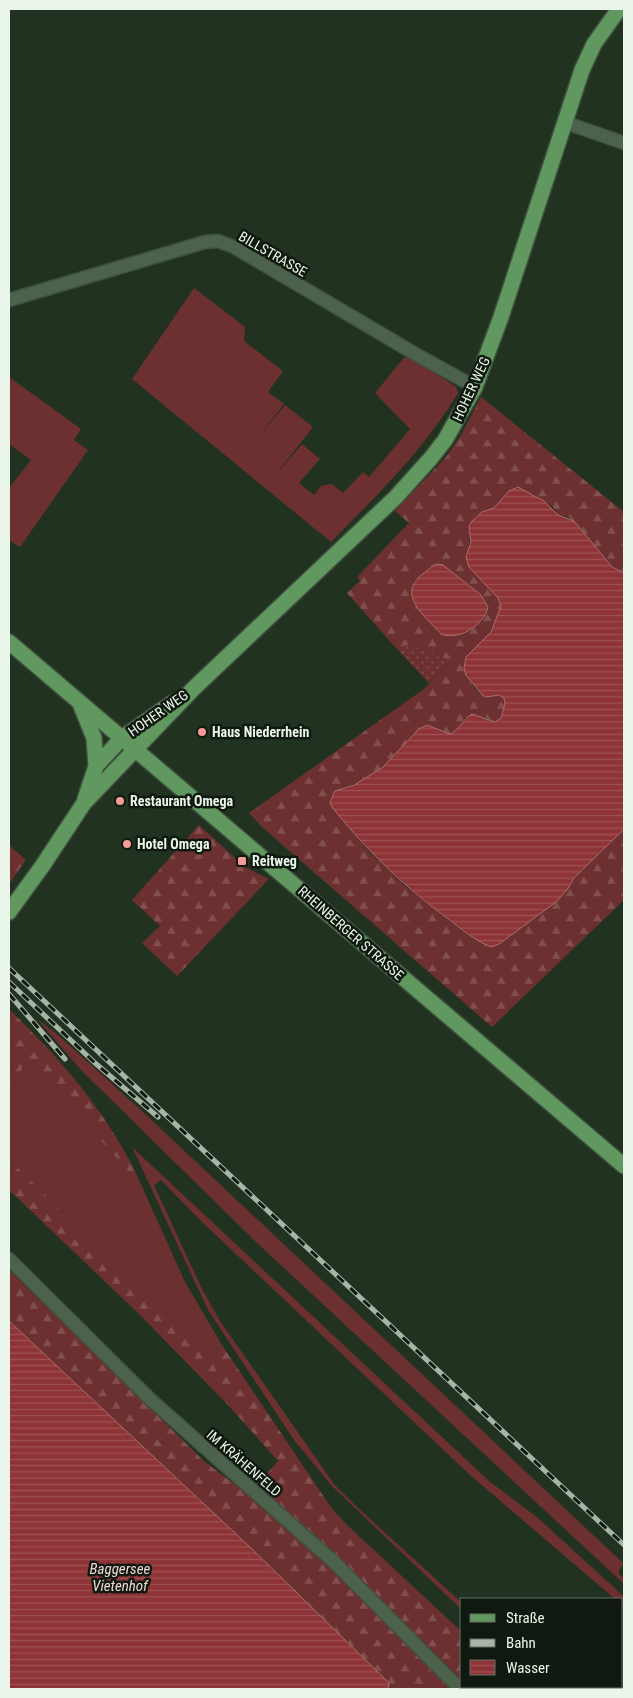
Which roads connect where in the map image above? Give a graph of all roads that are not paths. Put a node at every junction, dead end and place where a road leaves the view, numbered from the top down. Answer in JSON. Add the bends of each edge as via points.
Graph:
{"nodes":[{"id":1,"x":619,"y":9,"type":"edge"},
{"id":2,"x":564,"y":122,"type":"junction"},
{"id":3,"x":624,"y":144,"type":"edge"},
{"id":4,"x":9,"y":300,"type":"edge"},
{"id":5,"x":475,"y":387,"type":"junction"},
{"id":6,"x":9,"y":642,"type":"edge"},
{"id":7,"x":194,"y":688,"type":"junction"},
{"id":8,"x":80,"y":705,"type":"junction"},
{"id":9,"x":122,"y":738,"type":"junction"},
{"id":10,"x":137,"y":749,"type":"junction"},
{"id":11,"x":96,"y":766,"type":"junction"},
{"id":12,"x":84,"y":803,"type":"junction"},
{"id":13,"x":9,"y":912,"type":"edge"},
{"id":14,"x":624,"y":1166,"type":"edge"},
{"id":15,"x":9,"y":1259,"type":"edge"},
{"id":16,"x":460,"y":1689,"type":"edge"}],
"edges":[{"from":1,"to":2,"type":"main road","name":"HOHER WEG","via":[[594,44]]},
{"from":2,"to":3,"type":"street"},
{"from":2,"to":5,"type":"main road","name":"HOHER WEG","via":[[526,244]]},
{"from":4,"to":5,"type":"street","name":"BILLSTRASSE","via":[[205,242],[218,241],[234,247]]},
{"from":5,"to":7,"type":"main road","name":"HOHER WEG","via":[[445,440],[416,476]]},
{"from":6,"to":8,"type":"main road","name":"RHEINBERGER STRASSE"},
{"from":7,"to":9,"type":"main road","name":"HOHER WEG"},
{"from":7,"to":10,"type":"main road","name":"HOHER WEG"},
{"from":8,"to":9,"type":"main road","name":"RHEINBERGER STRASSE"},
{"from":8,"to":11,"type":"main road","via":[[94,738]]},
{"from":9,"to":10,"type":"main road","name":"RHEINBERGER STRASSE"},
{"from":9,"to":11,"type":"main road"},
{"from":10,"to":12,"type":"main road"},
{"from":10,"to":14,"type":"main road","name":"RHEINBERGER STRASSE"},
{"from":11,"to":12,"type":"main road"},
{"from":12,"to":13,"type":"main road"},
{"from":15,"to":16,"type":"street","name":"IM KRÄHENFELD","via":[[157,1406],[335,1563]]}]}
